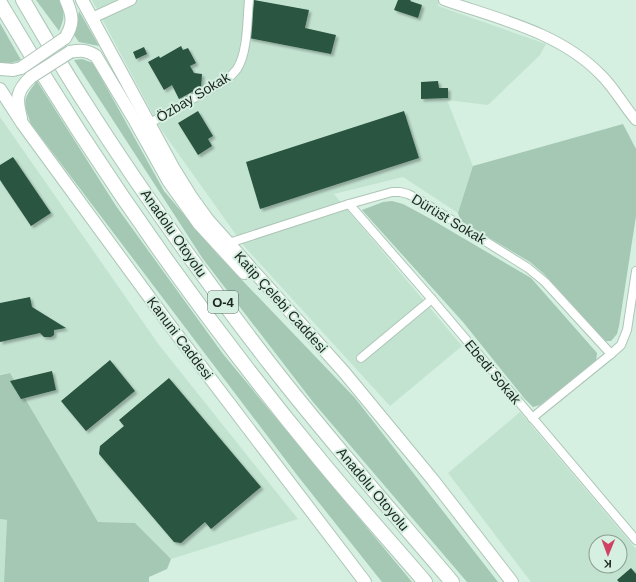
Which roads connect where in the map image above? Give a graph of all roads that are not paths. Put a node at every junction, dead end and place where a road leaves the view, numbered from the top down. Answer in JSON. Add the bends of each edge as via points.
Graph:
{"nodes":[{"id":1,"x":23,"y":0,"type":"edge"},
{"id":2,"x":66,"y":0,"type":"edge"},
{"id":3,"x":82,"y":0,"type":"edge"},
{"id":4,"x":131,"y":0,"type":"edge"},
{"id":5,"x":249,"y":0,"type":"edge"},
{"id":6,"x":444,"y":0,"type":"edge"},
{"id":7,"x":0,"y":3,"type":"edge"},
{"id":8,"x":92,"y":18,"type":"junction"},
{"id":9,"x":0,"y":69,"type":"edge"},
{"id":10,"x":0,"y":90,"type":"edge"},
{"id":11,"x":636,"y":120,"type":"edge"},
{"id":12,"x":22,"y":123,"type":"junction"},
{"id":13,"x":150,"y":123,"type":"junction"},
{"id":14,"x":349,"y":204,"type":"junction"},
{"id":15,"x":229,"y":243,"type":"junction"},
{"id":16,"x":636,"y":271,"type":"edge"},
{"id":17,"x":432,"y":299,"type":"junction"},
{"id":18,"x":611,"y":354,"type":"junction"},
{"id":19,"x":360,"y":358,"type":"dead end"},
{"id":20,"x":344,"y":372,"type":"junction"},
{"id":21,"x":532,"y":418,"type":"junction"},
{"id":22,"x":636,"y":540,"type":"edge"},
{"id":23,"x":365,"y":582,"type":"edge"},
{"id":24,"x":426,"y":582,"type":"edge"},
{"id":25,"x":452,"y":582,"type":"edge"},
{"id":26,"x":512,"y":582,"type":"edge"}],
"edges":[{"from":1,"to":25,"type":"highway","name":"Anadolu Otoyolu","number":"O-4","via":[[85,103],[215,292],[338,449]]},
{"from":2,"to":9,"type":"main road","bridge":true,"via":[[72,15],[72,23],[64,38],[21,68]]},
{"from":3,"to":8,"type":"main road","name":"Katip Çelebi Caddesi"},
{"from":4,"to":8,"type":"street"},
{"from":5,"to":13,"type":"street","name":"Özbay Sokak","via":[[244,48],[236,71],[226,80]]},
{"from":6,"to":11,"type":"street","via":[[542,35],[569,48],[602,75]]},
{"from":7,"to":24,"type":"highway","name":"Anadolu Otoyolu","number":"O-4","via":[[67,112],[130,207],[202,307],[317,456]]},
{"from":8,"to":13,"type":"main road","name":"Katip Çelebi Caddesi"},
{"from":10,"to":12,"type":"main road","name":"Kanuni Caddesi"},
{"from":12,"to":20,"type":"main road","bridge":true,"via":[[18,108],[19,90],[31,78],[70,52],[80,50],[96,56],[132,114],[169,182],[199,224],[243,272]]},
{"from":12,"to":23,"type":"main road","name":"Kanuni Caddesi","via":[[166,320]]},
{"from":13,"to":15,"type":"main road","name":"Katip Çelebi Caddesi","via":[[190,195]]},
{"from":14,"to":15,"type":"street","name":"Dürüst Sokak"},
{"from":14,"to":17,"type":"street","name":"Ebedi Sokak"},
{"from":14,"to":18,"type":"street","name":"Dürüst Sokak","via":[[392,192],[400,192],[418,199],[534,273]]},
{"from":15,"to":20,"type":"main road","name":"Katip Çelebi Caddesi"},
{"from":16,"to":18,"type":"street","via":[[627,330],[621,345]]},
{"from":17,"to":19,"type":"street"},
{"from":17,"to":21,"type":"street","name":"Ebedi Sokak"},
{"from":18,"to":21,"type":"street"},
{"from":20,"to":26,"type":"main road","name":"Katip Çelebi Caddesi","via":[[433,480]]},
{"from":21,"to":22,"type":"street","name":"Ebedi Sokak"}]}
